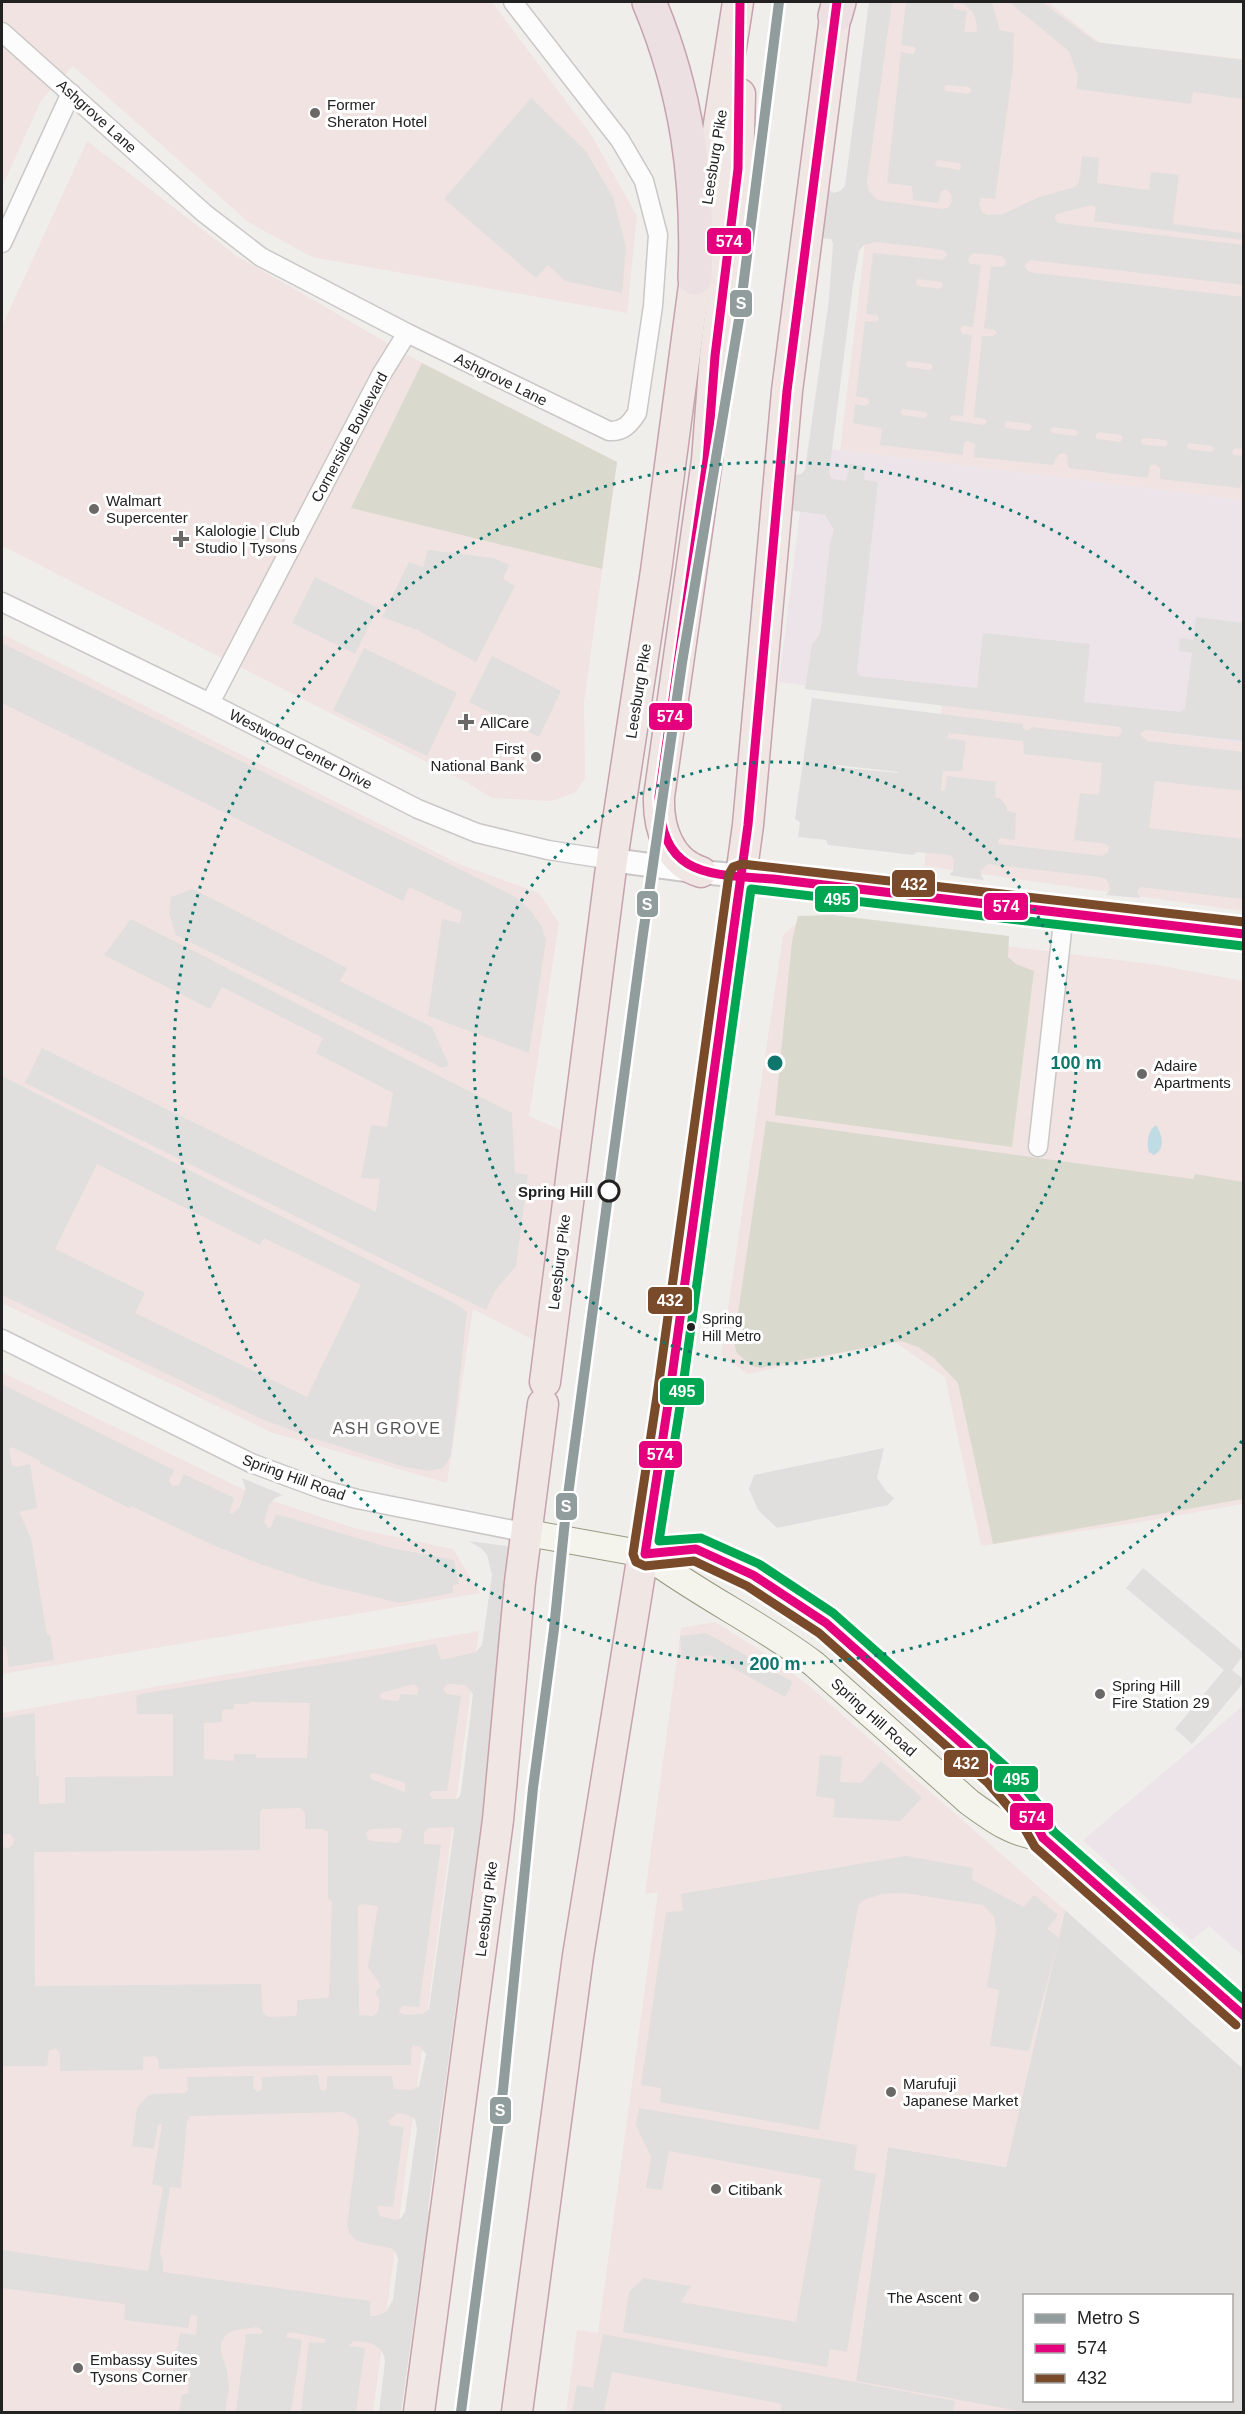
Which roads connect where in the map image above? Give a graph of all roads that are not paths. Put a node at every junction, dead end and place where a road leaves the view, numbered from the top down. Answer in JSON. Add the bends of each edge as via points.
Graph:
{"nodes":[{"id":1,"x":513,"y":2,"type":"edge"},
{"id":2,"x":649,"y":2,"type":"edge"},
{"id":3,"x":739,"y":2,"type":"edge"},
{"id":4,"x":837,"y":6,"type":"edge"},
{"id":5,"x":2,"y":32,"type":"edge"},
{"id":6,"x":71,"y":93,"type":"junction"},
{"id":7,"x":2,"y":243,"type":"edge"},
{"id":8,"x":695,"y":278,"type":"junction"},
{"id":9,"x":407,"y":333,"type":"junction"},
{"id":10,"x":2,"y":602,"type":"edge"},
{"id":11,"x":210,"y":703,"type":"junction"},
{"id":12,"x":612,"y":860,"type":"junction"},
{"id":13,"x":701,"y":873,"type":"junction"},
{"id":14,"x":741,"y":876,"type":"junction"},
{"id":15,"x":1064,"y":913,"type":"junction"},
{"id":16,"x":1244,"y":934,"type":"edge"},
{"id":17,"x":1038,"y":1147,"type":"dead end"},
{"id":18,"x":2,"y":1339,"type":"edge"},
{"id":19,"x":528,"y":1533,"type":"junction"},
{"id":20,"x":645,"y":1554,"type":"junction"},
{"id":21,"x":1043,"y":1838,"type":"junction"},
{"id":22,"x":1244,"y":2016,"type":"edge"},
{"id":23,"x":419,"y":2412,"type":"edge"},
{"id":24,"x":518,"y":2412,"type":"edge"}],
"edges":[{"from":1,"to":9,"type":"street","name":"Ashgrove Lane","via":[[620,140],[644,181],[658,235],[637,413],[626,427],[609,431]]},
{"from":2,"to":8,"type":"highway","via":[[672,61],[687,122],[696,203]]},
{"from":3,"to":8,"type":"highway","name":"Leesburg Pike"},
{"from":3,"to":13,"type":"highway","via":[[738,169],[707,460],[659,797],[661,822],[674,854]]},
{"from":4,"to":14,"type":"highway","via":[[787,391]]},
{"from":5,"to":6,"type":"street","name":"Ashgrove Lane"},
{"from":6,"to":7,"type":"street"},
{"from":6,"to":9,"type":"street","name":"Ashgrove Lane","via":[[245,246]]},
{"from":8,"to":12,"type":"highway","name":"Leesburg Pike"},
{"from":9,"to":11,"type":"street","name":"Cornerside Boulevard","via":[[381,375]]},
{"from":10,"to":11,"type":"street","name":"Westwood Center Drive"},
{"from":11,"to":12,"type":"street","name":"Westwood Center Drive","via":[[418,809],[477,833]]},
{"from":12,"to":13,"type":"street"},
{"from":12,"to":19,"type":"highway","name":"Leesburg Pike"},
{"from":13,"to":14,"type":"street"},
{"from":14,"to":15,"type":"street"},
{"from":14,"to":20,"type":"highway"},
{"from":15,"to":16,"type":"street"},
{"from":15,"to":17,"type":"street"},
{"from":18,"to":19,"type":"street","name":"Spring Hill Road","via":[[251,1463],[324,1490]]},
{"from":19,"to":20,"type":"main road","name":"Spring Hill Road"},
{"from":19,"to":23,"type":"highway","name":"Leesburg Pike","via":[[498,1820]]},
{"from":20,"to":21,"type":"main road","name":"Spring Hill Road","via":[[675,1577],[788,1644],[991,1818],[1022,1835]]},
{"from":20,"to":21,"type":"main road","name":"Spring Hill Road","via":[[696,1549],[753,1575],[806,1608],[996,1774],[1023,1801]]},
{"from":20,"to":24,"type":"highway","via":[[578,1956]]},
{"from":21,"to":22,"type":"main road","name":"Spring Hill Road"}]}
